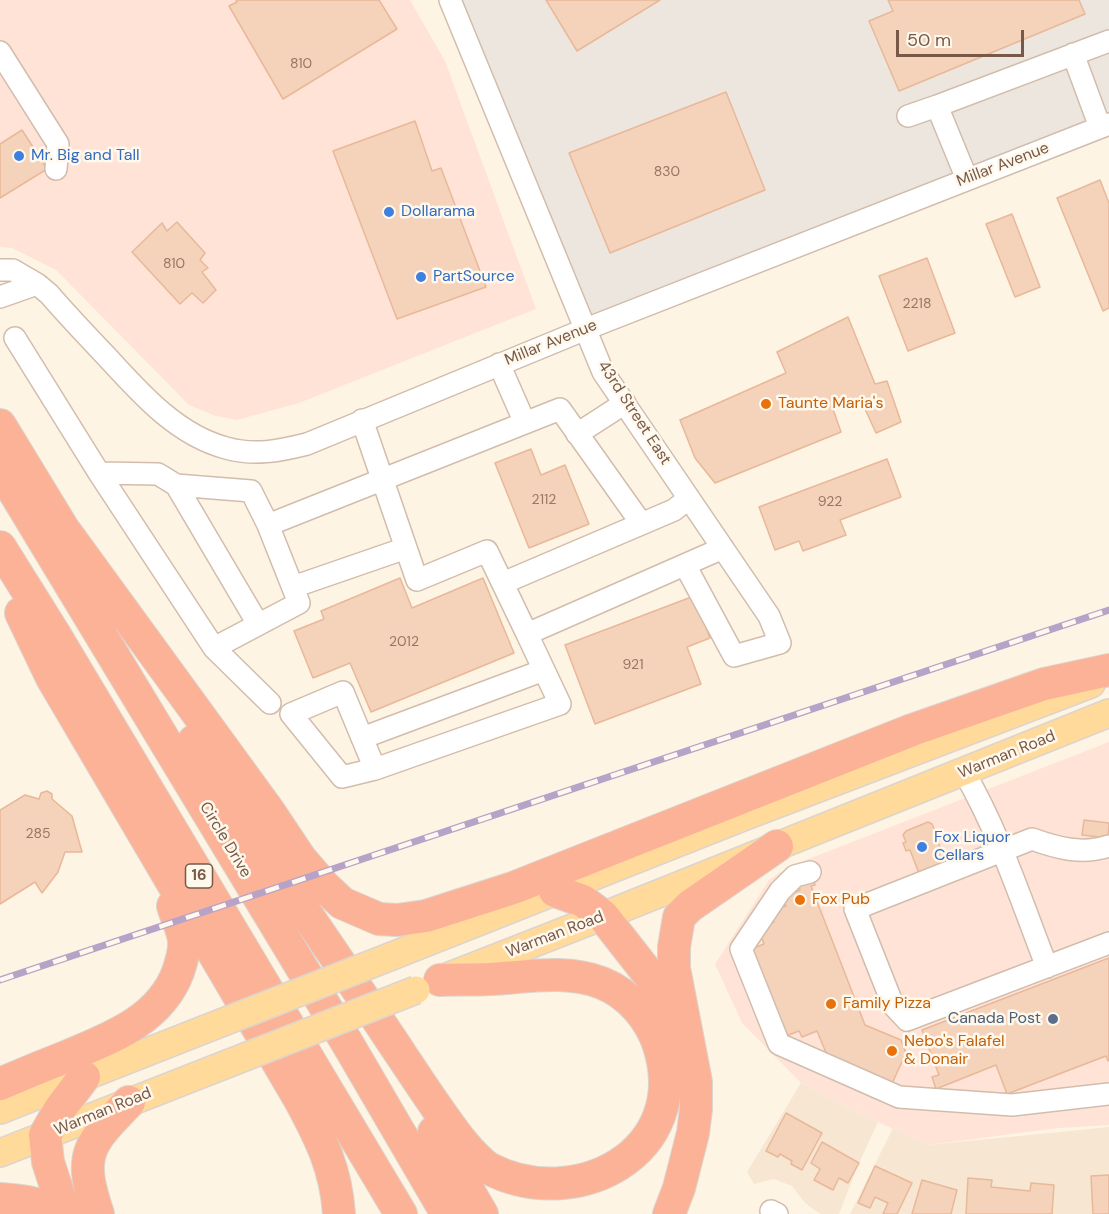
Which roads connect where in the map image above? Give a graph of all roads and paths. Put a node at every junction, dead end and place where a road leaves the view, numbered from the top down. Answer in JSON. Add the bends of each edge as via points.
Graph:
{"nodes":[{"id":1,"x":450,"y":0,"type":"edge"},
{"id":2,"x":1109,"y":41,"type":"edge"},
{"id":3,"x":0,"y":52,"type":"edge"},
{"id":4,"x":1073,"y":54,"type":"junction"},
{"id":5,"x":937,"y":106,"type":"junction"},
{"id":6,"x":909,"y":117,"type":"dead end"},
{"id":7,"x":1105,"y":125,"type":"edge"},
{"id":8,"x":56,"y":169,"type":"dead end"},
{"id":9,"x":967,"y":179,"type":"junction"},
{"id":10,"x":0,"y":270,"type":"edge"},
{"id":11,"x":37,"y":284,"type":"junction"},
{"id":12,"x":0,"y":297,"type":"edge"},
{"id":13,"x":586,"y":329,"type":"junction"},
{"id":14,"x":15,"y":338,"type":"dead end"},
{"id":15,"x":499,"y":364,"type":"junction"},
{"id":16,"x":625,"y":403,"type":"junction"},
{"id":17,"x":362,"y":420,"type":"junction"},
{"id":18,"x":525,"y":423,"type":"junction"},
{"id":19,"x":0,"y":425,"type":"edge"},
{"id":20,"x":577,"y":434,"type":"junction"},
{"id":21,"x":0,"y":468,"type":"edge"},
{"id":22,"x":99,"y":473,"type":"junction"},
{"id":23,"x":383,"y":479,"type":"junction"},
{"id":24,"x":176,"y":485,"type":"junction"},
{"id":25,"x":689,"y":498,"type":"junction"},
{"id":26,"x":642,"y":524,"type":"junction"},
{"id":27,"x":268,"y":525,"type":"junction"},
{"id":28,"x":67,"y":534,"type":"junction"},
{"id":29,"x":0,"y":547,"type":"edge"},
{"id":30,"x":406,"y":548,"type":"junction"},
{"id":31,"x":723,"y":548,"type":"junction"},
{"id":32,"x":685,"y":565,"type":"junction"},
{"id":33,"x":0,"y":570,"type":"edge"},
{"id":34,"x":503,"y":583,"type":"junction"},
{"id":35,"x":293,"y":587,"type":"junction"},
{"id":36,"x":258,"y":624,"type":"junction"},
{"id":37,"x":527,"y":634,"type":"junction"},
{"id":38,"x":214,"y":648,"type":"junction"},
{"id":39,"x":544,"y":670,"type":"junction"},
{"id":40,"x":1109,"y":670,"type":"edge"},
{"id":41,"x":1109,"y":677,"type":"edge"},
{"id":42,"x":270,"y":703,"type":"dead end"},
{"id":43,"x":1109,"y":713,"type":"edge"},
{"id":44,"x":362,"y":738,"type":"junction"},
{"id":45,"x":375,"y":769,"type":"junction"},
{"id":46,"x":964,"y":772,"type":"junction"},
{"id":47,"x":145,"y":838,"type":"junction"},
{"id":48,"x":777,"y":846,"type":"junction"},
{"id":49,"x":1109,"y":846,"type":"edge"},
{"id":50,"x":262,"y":850,"type":"junction"},
{"id":51,"x":1001,"y":852,"type":"junction"},
{"id":52,"x":810,"y":872,"type":"dead end"},
{"id":53,"x":555,"y":891,"type":"junction"},
{"id":54,"x":603,"y":916,"type":"junction"},
{"id":55,"x":1109,"y":943,"type":"edge"},
{"id":56,"x":1047,"y":968,"type":"junction"},
{"id":57,"x":428,"y":985,"type":"junction"},
{"id":58,"x":692,"y":1056,"type":"junction"},
{"id":59,"x":84,"y":1077,"type":"junction"},
{"id":60,"x":0,"y":1084,"type":"edge"},
{"id":61,"x":1109,"y":1094,"type":"edge"},
{"id":62,"x":129,"y":1102,"type":"junction"},
{"id":63,"x":0,"y":1110,"type":"edge"},
{"id":64,"x":45,"y":1135,"type":"junction"},
{"id":65,"x":0,"y":1153,"type":"edge"},
{"id":66,"x":0,"y":1199,"type":"edge"},
{"id":67,"x":56,"y":1214,"type":"edge"},
{"id":68,"x":65,"y":1214,"type":"edge"},
{"id":69,"x":98,"y":1214,"type":"edge"},
{"id":70,"x":339,"y":1214,"type":"edge"},
{"id":71,"x":401,"y":1214,"type":"edge"},
{"id":72,"x":447,"y":1214,"type":"edge"},
{"id":73,"x":482,"y":1214,"type":"edge"},
{"id":74,"x":669,"y":1214,"type":"edge"}],
"edges":[{"from":1,"to":13,"type":"street","name":"43rd Street East"},
{"from":2,"to":4,"type":"street"},
{"from":3,"to":8,"type":"street","via":[[58,144]]},
{"from":4,"to":5,"type":"street"},
{"from":4,"to":7,"type":"street"},
{"from":5,"to":6,"type":"street"},
{"from":5,"to":9,"type":"street"},
{"from":7,"to":9,"type":"street","name":"Millar Avenue"},
{"from":9,"to":13,"type":"street","name":"Millar Avenue"},
{"from":10,"to":11,"type":"street","name":"Millar Avenue","via":[[13,270]]},
{"from":11,"to":12,"type":"street"},
{"from":11,"to":17,"type":"street","name":"Millar Avenue","via":[[152,404],[201,440],[250,453],[277,452],[307,444]]},
{"from":13,"to":15,"type":"street","name":"Millar Avenue"},
{"from":13,"to":16,"type":"street","name":"43rd Street East","via":[[603,372]]},
{"from":14,"to":22,"type":"street"},
{"from":15,"to":17,"type":"street","name":"Millar Avenue"},
{"from":15,"to":18,"type":"street"},
{"from":16,"to":20,"type":"street"},
{"from":16,"to":25,"type":"street","name":"43rd Street East"},
{"from":17,"to":23,"type":"street"},
{"from":18,"to":20,"type":"street","via":[[560,409]]},
{"from":18,"to":23,"type":"street"},
{"from":19,"to":28,"type":"highway"},
{"from":20,"to":26,"type":"street"},
{"from":21,"to":72,"type":"highway","name":"Circle Drive","number":"16"},
{"from":22,"to":24,"type":"street","via":[[158,474]]},
{"from":22,"to":38,"type":"street"},
{"from":23,"to":27,"type":"street"},
{"from":23,"to":30,"type":"street"},
{"from":24,"to":27,"type":"street","via":[[251,491]]},
{"from":24,"to":36,"type":"street"},
{"from":25,"to":26,"type":"street","via":[[674,510]]},
{"from":25,"to":31,"type":"street","name":"43rd Street East"},
{"from":26,"to":34,"type":"street"},
{"from":27,"to":35,"type":"street"},
{"from":28,"to":40,"type":"highway","via":[[300,858],[342,903],[379,919],[426,916],[513,888],[912,729],[1044,684]]},
{"from":28,"to":50,"type":"highway"},
{"from":29,"to":71,"type":"highway","number":"16"},
{"from":30,"to":34,"type":"street","via":[[417,580],[487,551]]},
{"from":30,"to":35,"type":"street"},
{"from":31,"to":32,"type":"street"},
{"from":31,"to":32,"type":"street","name":"43rd Street East","via":[[769,616],[780,643],[734,656]]},
{"from":32,"to":37,"type":"street"},
{"from":33,"to":47,"type":"highway","via":[[52,678]]},
{"from":34,"to":37,"type":"street"},
{"from":35,"to":36,"type":"street","via":[[299,603]]},
{"from":36,"to":38,"type":"street"},
{"from":37,"to":39,"type":"street"},
{"from":38,"to":42,"type":"street"},
{"from":39,"to":44,"type":"street"},
{"from":39,"to":45,"type":"street","via":[[560,704]]},
{"from":41,"to":53,"type":"main road"},
{"from":43,"to":46,"type":"main road","name":"Warman Road"},
{"from":44,"to":45,"type":"street"},
{"from":44,"to":45,"type":"street","via":[[343,692],[291,714],[342,777]]},
{"from":46,"to":48,"type":"main road","name":"Warman Road"},
{"from":46,"to":51,"type":"street"},
{"from":47,"to":60,"type":"highway","via":[[184,940],[182,962],[170,991],[127,1029]]},
{"from":47,"to":70,"type":"highway","via":[[315,1128],[335,1178]]},
{"from":48,"to":54,"type":"main road","name":"Warman Road"},
{"from":48,"to":58,"type":"highway","via":[[680,917],[674,968]]},
{"from":49,"to":51,"type":"street","via":[[1096,850],[1056,848],[1032,839]]},
{"from":50,"to":57,"type":"highway","via":[[454,1133],[487,1168],[533,1190],[563,1192],[608,1180],[643,1150],[662,1114],[665,1067],[656,1036],[626,997],[599,982],[567,976],[533,975]]},
{"from":50,"to":73,"type":"highway","via":[[395,1064]]},
{"from":51,"to":56,"type":"street"},
{"from":51,"to":56,"type":"street","via":[[855,909],[893,1005],[907,1020]]},
{"from":52,"to":61,"type":"street","via":[[795,876],[780,891],[741,949],[779,1044],[899,1097],[1012,1105]]},
{"from":53,"to":54,"type":"highway","via":[[583,901]]},
{"from":53,"to":59,"type":"main road","bridge":true},
{"from":54,"to":57,"type":"main road","name":"Warman Road"},
{"from":54,"to":58,"type":"highway","via":[[660,989]]},
{"from":55,"to":56,"type":"street"},
{"from":57,"to":62,"type":"main road","name":"Warman Road","bridge":true},
{"from":58,"to":74,"type":"highway","via":[[696,1082],[693,1133]]},
{"from":59,"to":63,"type":"main road"},
{"from":59,"to":64,"type":"highway"},
{"from":62,"to":64,"type":"main road","name":"Warman Road"},
{"from":62,"to":69,"type":"highway","via":[[106,1125],[88,1155],[87,1173]]},
{"from":64,"to":65,"type":"main road","name":"Warman Road"},
{"from":64,"to":68,"type":"highway","via":[[48,1162]]},
{"from":66,"to":67,"type":"highway","via":[[43,1205]]}]}
